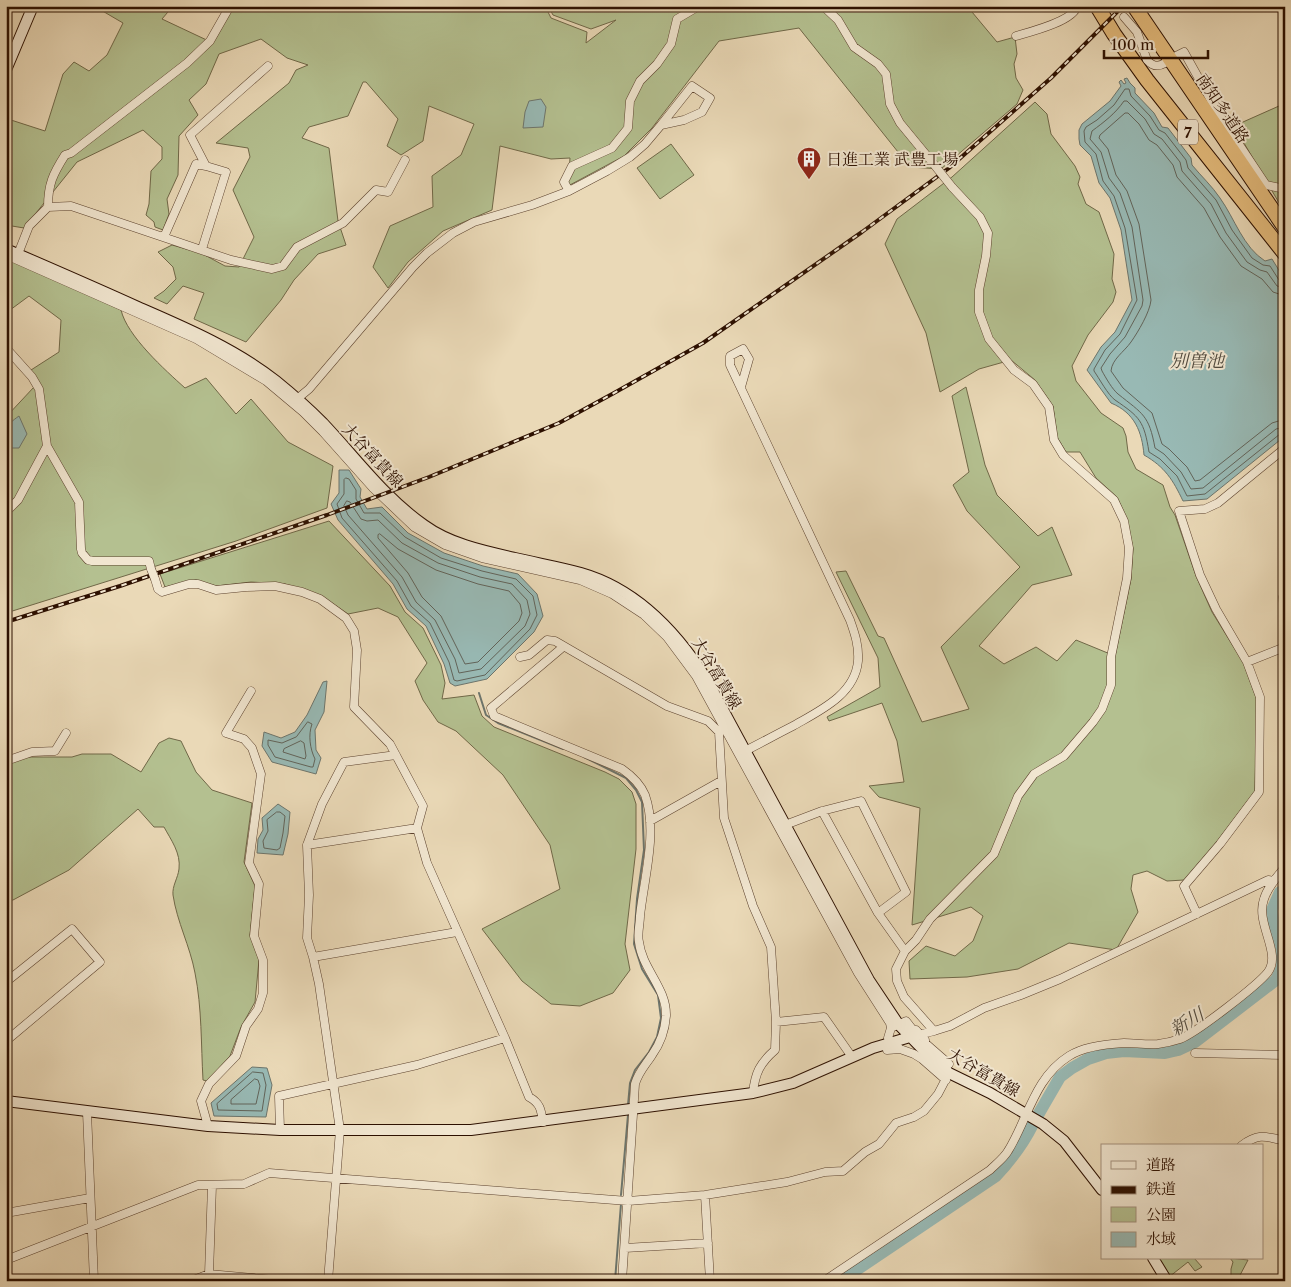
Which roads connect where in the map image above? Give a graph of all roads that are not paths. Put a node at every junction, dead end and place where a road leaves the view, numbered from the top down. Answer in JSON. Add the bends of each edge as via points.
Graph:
{"nodes":[{"id":1,"x":33,"y":6,"type":"edge"},
{"id":2,"x":230,"y":6,"type":"edge"},
{"id":3,"x":699,"y":6,"type":"edge"},
{"id":4,"x":823,"y":6,"type":"edge"},
{"id":5,"x":1077,"y":6,"type":"edge"},
{"id":6,"x":1097,"y":6,"type":"edge"},
{"id":7,"x":1134,"y":6,"type":"tunnel mouth"},
{"id":8,"x":1124,"y":16,"type":"tunnel mouth"},
{"id":9,"x":1016,"y":36,"type":"dead end"},
{"id":10,"x":1176,"y":56,"type":"dead end"},
{"id":11,"x":1165,"y":64,"type":"dead end"},
{"id":12,"x":268,"y":66,"type":"dead end"},
{"id":13,"x":6,"y":70,"type":"edge"},
{"id":14,"x":660,"y":125,"type":"junction"},
{"id":15,"x":405,"y":160,"type":"dead end"},
{"id":16,"x":206,"y":166,"type":"junction"},
{"id":17,"x":1285,"y":189,"type":"edge"},
{"id":18,"x":569,"y":191,"type":"junction"},
{"id":19,"x":48,"y":207,"type":"junction"},
{"id":20,"x":1285,"y":228,"type":"edge"},
{"id":21,"x":164,"y":238,"type":"junction"},
{"id":22,"x":6,"y":249,"type":"edge"},
{"id":23,"x":202,"y":249,"type":"junction"},
{"id":24,"x":18,"y":254,"type":"junction"},
{"id":25,"x":1285,"y":254,"type":"edge"},
{"id":26,"x":6,"y":255,"type":"edge"},
{"id":27,"x":6,"y":348,"type":"edge"},
{"id":28,"x":741,"y":388,"type":"dead end"},
{"id":29,"x":297,"y":399,"type":"junction"},
{"id":30,"x":47,"y":446,"type":"junction"},
{"id":31,"x":1285,"y":448,"type":"edge"},
{"id":32,"x":6,"y":512,"type":"edge"},
{"id":33,"x":1285,"y":591,"type":"edge"},
{"id":34,"x":1285,"y":621,"type":"edge"},
{"id":35,"x":563,"y":647,"type":"junction"},
{"id":36,"x":1285,"y":647,"type":"edge"},
{"id":37,"x":520,"y":658,"type":"dead end"},
{"id":38,"x":1247,"y":662,"type":"junction"},
{"id":39,"x":251,"y":691,"type":"dead end"},
{"id":40,"x":66,"y":733,"type":"dead end"},
{"id":41,"x":745,"y":751,"type":"junction"},
{"id":42,"x":396,"y":755,"type":"junction"},
{"id":43,"x":6,"y":761,"type":"edge"},
{"id":44,"x":721,"y":781,"type":"junction"},
{"id":45,"x":822,"y":810,"type":"junction"},
{"id":46,"x":650,"y":821,"type":"junction"},
{"id":47,"x":785,"y":825,"type":"junction"},
{"id":48,"x":417,"y":828,"type":"junction"},
{"id":49,"x":307,"y":845,"type":"junction"},
{"id":50,"x":1285,"y":867,"type":"edge"},
{"id":51,"x":1274,"y":881,"type":"junction"},
{"id":52,"x":878,"y":913,"type":"junction"},
{"id":53,"x":1197,"y":914,"type":"junction"},
{"id":54,"x":457,"y":932,"type":"junction"},
{"id":55,"x":905,"y":951,"type":"junction"},
{"id":56,"x":313,"y":957,"type":"junction"},
{"id":57,"x":6,"y":982,"type":"edge"},
{"id":58,"x":776,"y":1022,"type":"junction"},
{"id":59,"x":895,"y":1026,"type":"junction"},
{"id":60,"x":934,"y":1032,"type":"junction"},
{"id":61,"x":915,"y":1036,"type":"junction"},
{"id":62,"x":8,"y":1037,"type":"edge"},
{"id":63,"x":505,"y":1038,"type":"junction"},
{"id":64,"x":894,"y":1047,"type":"junction"},
{"id":65,"x":922,"y":1050,"type":"junction"},
{"id":66,"x":1195,"y":1053,"type":"dead end"},
{"id":67,"x":1285,"y":1056,"type":"edge"},
{"id":68,"x":852,"y":1057,"type":"junction"},
{"id":69,"x":948,"y":1072,"type":"junction"},
{"id":70,"x":334,"y":1082,"type":"junction"},
{"id":71,"x":754,"y":1093,"type":"junction"},
{"id":72,"x":6,"y":1101,"type":"edge"},
{"id":73,"x":634,"y":1108,"type":"junction"},
{"id":74,"x":88,"y":1112,"type":"junction"},
{"id":75,"x":1026,"y":1114,"type":"junction"},
{"id":76,"x":543,"y":1122,"type":"junction"},
{"id":77,"x":208,"y":1126,"type":"junction"},
{"id":78,"x":280,"y":1130,"type":"junction"},
{"id":79,"x":340,"y":1130,"type":"junction"},
{"id":80,"x":1285,"y":1141,"type":"edge"},
{"id":81,"x":1244,"y":1144,"type":"edge"},
{"id":82,"x":337,"y":1178,"type":"junction"},
{"id":83,"x":212,"y":1185,"type":"junction"},
{"id":84,"x":1101,"y":1189,"type":"edge"},
{"id":85,"x":705,"y":1194,"type":"junction"},
{"id":86,"x":90,"y":1198,"type":"junction"},
{"id":87,"x":628,"y":1201,"type":"junction"},
{"id":88,"x":6,"y":1213,"type":"edge"},
{"id":89,"x":92,"y":1228,"type":"junction"},
{"id":90,"x":708,"y":1243,"type":"junction"},
{"id":91,"x":625,"y":1248,"type":"junction"},
{"id":92,"x":6,"y":1260,"type":"edge"},
{"id":93,"x":1154,"y":1260,"type":"edge"},
{"id":94,"x":209,"y":1274,"type":"junction"},
{"id":95,"x":94,"y":1281,"type":"edge"},
{"id":96,"x":191,"y":1281,"type":"edge"},
{"id":97,"x":285,"y":1281,"type":"edge"},
{"id":98,"x":328,"y":1281,"type":"edge"},
{"id":99,"x":622,"y":1281,"type":"edge"},
{"id":100,"x":710,"y":1281,"type":"edge"},
{"id":101,"x":824,"y":1281,"type":"edge"},
{"id":102,"x":1167,"y":1281,"type":"edge"}],
"edges":[{"from":1,"to":13,"type":"main road"},
{"from":2,"to":19,"type":"street","via":[[210,41],[187,62],[65,155],[52,176]]},
{"from":3,"to":18,"type":"street","via":[[677,19],[671,44],[640,81],[630,101],[628,128],[612,148],[572,166],[564,182]]},
{"from":4,"to":55,"type":"street","bridge":true,"via":[[838,20],[854,47],[886,74],[890,104],[900,123],[980,217],[988,233],[978,312],[989,339],[1014,370],[1033,384],[1049,407],[1054,440],[1063,455],[1114,500],[1124,521],[1129,548],[1127,578],[1111,657],[1111,685],[1102,709],[1064,756],[1034,774],[1018,796],[994,854],[930,919]]},
{"from":5,"to":9,"type":"street","via":[[1072,14],[1052,24]]},
{"from":6,"to":25,"type":"highway","number":"7","via":[[1147,80]]},
{"from":7,"to":20,"type":"highway","name":"南知多道路","number":"7"},
{"from":8,"to":11,"type":"street","via":[[1136,32],[1150,64]]},
{"from":10,"to":17,"type":"street","via":[[1184,52],[1218,113],[1266,185]]},
{"from":12,"to":16,"type":"street","via":[[190,135]]},
{"from":14,"to":14,"type":"street","via":[[702,112],[710,98],[692,86]]},
{"from":14,"to":18,"type":"street","via":[[630,157]]},
{"from":15,"to":23,"type":"street","via":[[388,192],[376,190],[343,223],[297,247],[283,266],[272,270]]},
{"from":16,"to":21,"type":"street","via":[[196,164]]},
{"from":16,"to":23,"type":"street","via":[[226,172]]},
{"from":18,"to":29,"type":"street","via":[[474,222],[453,233],[427,253]]},
{"from":19,"to":21,"type":"street","via":[[71,206]]},
{"from":19,"to":24,"type":"street","via":[[29,226]]},
{"from":21,"to":23,"type":"street"},
{"from":22,"to":24,"type":"main road","name":"大谷富貴線"},
{"from":24,"to":29,"type":"main road","name":"大谷富貴線","via":[[205,338],[258,368]]},
{"from":26,"to":59,"type":"street","via":[[196,339],[266,381],[323,432],[389,505],[414,527],[445,546],[482,558],[580,580],[612,594],[644,615],[696,676],[858,974]]},
{"from":27,"to":30,"type":"street","via":[[39,389]]},
{"from":28,"to":41,"type":"street","via":[[858,641],[858,662],[852,682],[835,700],[823,710]]},
{"from":29,"to":41,"type":"main road","name":"大谷富貴線","via":[[386,493],[424,525],[448,539],[590,577],[632,597],[680,640]]},
{"from":30,"to":32,"type":"street","via":[[18,500]]},
{"from":30,"to":42,"type":"street","bridge":true,"via":[[79,502],[81,549],[88,560],[149,561],[158,589],[162,592],[189,584],[216,590],[275,586],[302,592],[320,599],[346,618],[354,631],[357,650],[354,707],[390,744]]},
{"from":31,"to":38,"type":"street","via":[[1218,503],[1205,509],[1179,510],[1200,575],[1216,610]]},
{"from":33,"to":34,"type":"street"},
{"from":35,"to":37,"type":"street","via":[[547,640]]},
{"from":35,"to":44,"type":"street","via":[[667,706],[708,721],[719,732]]},
{"from":35,"to":46,"type":"street","via":[[490,708],[494,716],[622,769],[636,780],[644,793]]},
{"from":36,"to":38,"type":"street"},
{"from":38,"to":53,"type":"street","via":[[1260,697],[1259,792],[1184,886]]},
{"from":39,"to":77,"type":"street","via":[[226,733],[244,739],[252,748],[261,774],[248,862],[259,884],[254,936],[263,960],[263,993],[258,1009],[246,1026],[236,1056],[209,1084],[201,1101]]},
{"from":40,"to":43,"type":"street","via":[[55,751],[32,752]]},
{"from":41,"to":47,"type":"main road","name":"大谷富貴線"},
{"from":42,"to":48,"type":"street","via":[[424,806]]},
{"from":42,"to":49,"type":"street","via":[[344,762],[322,804]]},
{"from":44,"to":46,"type":"street"},
{"from":44,"to":58,"type":"street","via":[[724,818],[753,906],[771,947]]},
{"from":45,"to":47,"type":"street"},
{"from":45,"to":52,"type":"street"},
{"from":45,"to":52,"type":"street","via":[[861,801],[906,892]]},
{"from":46,"to":73,"type":"street","via":[[638,941],[664,996],[666,1018],[662,1038],[635,1084]]},
{"from":47,"to":59,"type":"main road","name":"大谷富貴線"},
{"from":48,"to":49,"type":"street"},
{"from":48,"to":54,"type":"street","via":[[427,863]]},
{"from":49,"to":56,"type":"street","via":[[307,938]]},
{"from":50,"to":51,"type":"street"},
{"from":51,"to":53,"type":"street","via":[[1268,880]]},
{"from":51,"to":75,"type":"street","via":[[1264,899],[1261,914],[1272,952],[1269,971],[1258,982],[1180,1039],[1157,1044],[1122,1043],[1089,1048],[1069,1056],[1050,1072]]},
{"from":52,"to":55,"type":"street"},
{"from":53,"to":60,"type":"street","via":[[1060,979],[984,1008]]},
{"from":54,"to":56,"type":"street"},
{"from":54,"to":63,"type":"street"},
{"from":55,"to":60,"type":"street","via":[[896,968],[904,997]]},
{"from":56,"to":70,"type":"street"},
{"from":57,"to":62,"type":"street","via":[[72,929],[100,962]]},
{"from":58,"to":68,"type":"street","via":[[824,1017]]},
{"from":58,"to":71,"type":"street","via":[[774,1050],[755,1077]]},
{"from":59,"to":61,"type":"main road","name":"大谷富貴線"},
{"from":59,"to":64,"type":"street","via":[[888,1038]]},
{"from":60,"to":61,"type":"street"},
{"from":61,"to":64,"type":"main road"},
{"from":61,"to":65,"type":"main road","name":"大谷富貴線"},
{"from":63,"to":70,"type":"street","via":[[417,1065]]},
{"from":63,"to":76,"type":"street","via":[[529,1097],[542,1109]]},
{"from":64,"to":65,"type":"street"},
{"from":64,"to":68,"type":"main road"},
{"from":65,"to":69,"type":"main road","name":"大谷富貴線"},
{"from":66,"to":67,"type":"street"},
{"from":68,"to":71,"type":"main road","via":[[800,1081]]},
{"from":69,"to":75,"type":"main road","name":"大谷富貴線"},
{"from":69,"to":85,"type":"street","via":[[938,1094],[924,1111],[896,1122],[879,1144],[843,1171]]},
{"from":70,"to":78,"type":"street","via":[[280,1096]]},
{"from":70,"to":79,"type":"street"},
{"from":71,"to":73,"type":"main road"},
{"from":72,"to":74,"type":"main road"},
{"from":73,"to":76,"type":"main road"},
{"from":73,"to":87,"type":"street"},
{"from":74,"to":77,"type":"main road"},
{"from":74,"to":86,"type":"street"},
{"from":75,"to":84,"type":"main road","name":"大谷富貴線","via":[[1064,1141]]},
{"from":75,"to":101,"type":"street","via":[[1007,1153],[990,1170]]},
{"from":76,"to":79,"type":"main road","via":[[471,1130]]},
{"from":77,"to":78,"type":"main road"},
{"from":78,"to":79,"type":"main road"},
{"from":79,"to":82,"type":"street"},
{"from":80,"to":81,"type":"street","via":[[1258,1136]]},
{"from":82,"to":83,"type":"street","via":[[269,1173],[244,1184]]},
{"from":82,"to":87,"type":"street"},
{"from":82,"to":98,"type":"street"},
{"from":83,"to":89,"type":"street","via":[[198,1185]]},
{"from":83,"to":94,"type":"street"},
{"from":85,"to":87,"type":"street"},
{"from":85,"to":90,"type":"street"},
{"from":86,"to":88,"type":"street"},
{"from":86,"to":89,"type":"street"},
{"from":87,"to":91,"type":"street"},
{"from":89,"to":92,"type":"street"},
{"from":89,"to":95,"type":"street"},
{"from":90,"to":91,"type":"street"},
{"from":90,"to":100,"type":"street"},
{"from":91,"to":99,"type":"street"},
{"from":93,"to":102,"type":"main road"},
{"from":94,"to":96,"type":"street"},
{"from":94,"to":97,"type":"street"}]}
